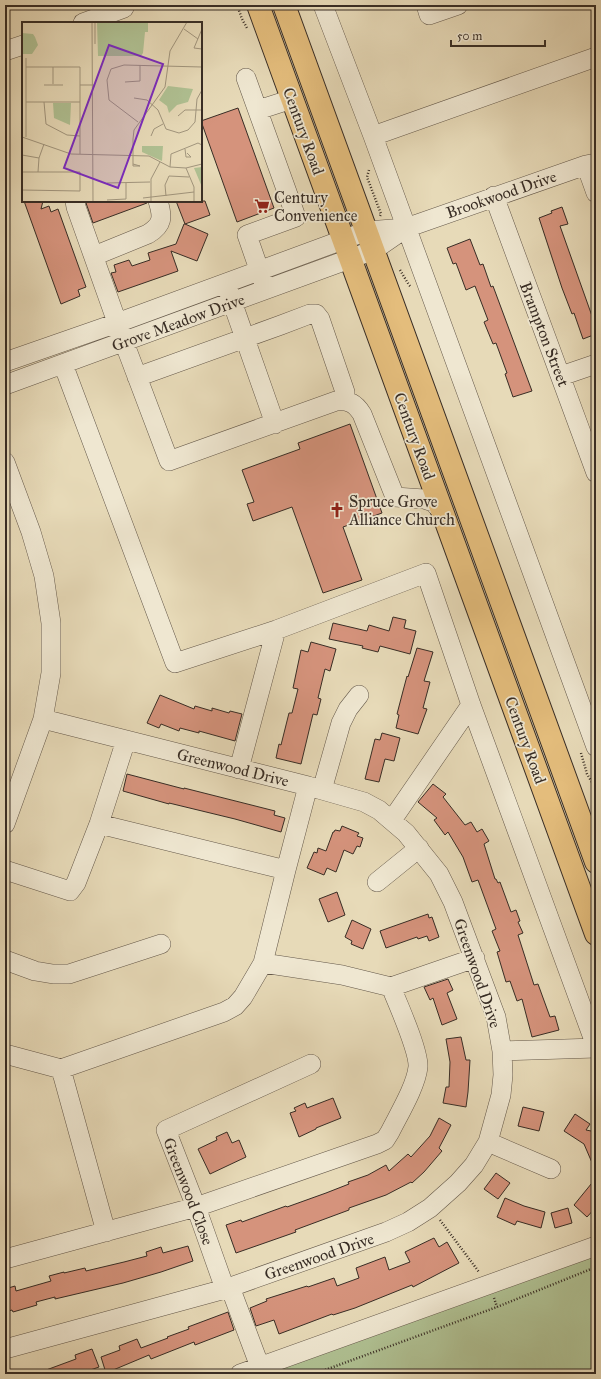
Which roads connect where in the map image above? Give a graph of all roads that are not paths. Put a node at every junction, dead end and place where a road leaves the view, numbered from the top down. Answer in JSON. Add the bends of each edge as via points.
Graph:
{"nodes":[{"id":1,"x":258,"y":5,"type":"edge"},
{"id":2,"x":284,"y":5,"type":"edge"},
{"id":3,"x":323,"y":5,"type":"edge"},
{"id":4,"x":458,"y":5,"type":"edge"},
{"id":5,"x":124,"y":8,"type":"dead end"},
{"id":6,"x":427,"y":10,"type":"edge"},
{"id":7,"x":86,"y":22,"type":"edge"},
{"id":8,"x":22,"y":44,"type":"edge"},
{"id":9,"x":5,"y":51,"type":"edge"},
{"id":10,"x":596,"y":57,"type":"edge"},
{"id":11,"x":246,"y":78,"type":"dead end"},
{"id":12,"x":292,"y":98,"type":"junction"},
{"id":13,"x":258,"y":110,"type":"junction"},
{"id":14,"x":373,"y":136,"type":"junction"},
{"id":15,"x":591,"y":164,"type":"edge"},
{"id":16,"x":596,"y":193,"type":"edge"},
{"id":17,"x":494,"y":196,"type":"junction"},
{"id":18,"x":75,"y":202,"type":"edge"},
{"id":19,"x":158,"y":202,"type":"edge"},
{"id":20,"x":406,"y":228,"type":"junction"},
{"id":21,"x":370,"y":241,"type":"junction"},
{"id":22,"x":347,"y":249,"type":"junction"},
{"id":23,"x":94,"y":256,"type":"junction"},
{"id":24,"x":260,"y":270,"type":"junction"},
{"id":25,"x":226,"y":283,"type":"junction"},
{"id":26,"x":266,"y":290,"type":"junction"},
{"id":27,"x":232,"y":302,"type":"junction"},
{"id":28,"x":117,"y":323,"type":"junction"},
{"id":29,"x":244,"y":338,"type":"junction"},
{"id":30,"x":124,"y":342,"type":"junction"},
{"id":31,"x":5,"y":362,"type":"edge"},
{"id":32,"x":63,"y":364,"type":"junction"},
{"id":33,"x":596,"y":364,"type":"edge"},
{"id":34,"x":561,"y":376,"type":"junction"},
{"id":35,"x":137,"y":377,"type":"junction"},
{"id":36,"x":5,"y":385,"type":"edge"},
{"id":37,"x":345,"y":400,"type":"junction"},
{"id":38,"x":275,"y":424,"type":"junction"},
{"id":39,"x":5,"y":462,"type":"edge"},
{"id":40,"x":596,"y":473,"type":"edge"},
{"id":41,"x":442,"y":511,"type":"junction"},
{"id":42,"x":276,"y":630,"type":"junction"},
{"id":43,"x":359,"y":695,"type":"dead end"},
{"id":44,"x":471,"y":705,"type":"junction"},
{"id":45,"x":43,"y":719,"type":"junction"},
{"id":46,"x":126,"y":740,"type":"junction"},
{"id":47,"x":596,"y":747,"type":"edge"},
{"id":48,"x":238,"y":769,"type":"junction"},
{"id":49,"x":315,"y":788,"type":"junction"},
{"id":50,"x":392,"y":820,"type":"junction"},
{"id":51,"x":5,"y":824,"type":"edge"},
{"id":52,"x":99,"y":824,"type":"junction"},
{"id":53,"x":419,"y":848,"type":"junction"},
{"id":54,"x":596,"y":862,"type":"edge"},
{"id":55,"x":5,"y":870,"type":"edge"},
{"id":56,"x":286,"y":870,"type":"junction"},
{"id":57,"x":377,"y":882,"type":"dead end"},
{"id":58,"x":596,"y":931,"type":"edge"},
{"id":59,"x":161,"y":944,"type":"dead end"},
{"id":60,"x":475,"y":958,"type":"junction"},
{"id":61,"x":5,"y":960,"type":"edge"},
{"id":62,"x":263,"y":963,"type":"junction"},
{"id":63,"x":391,"y":987,"type":"junction"},
{"id":64,"x":596,"y":1047,"type":"edge"},
{"id":65,"x":502,"y":1051,"type":"junction"},
{"id":66,"x":5,"y":1054,"type":"edge"},
{"id":67,"x":311,"y":1064,"type":"dead end"},
{"id":68,"x":61,"y":1069,"type":"junction"},
{"id":69,"x":488,"y":1142,"type":"junction"},
{"id":70,"x":550,"y":1170,"type":"dead end"},
{"id":71,"x":196,"y":1207,"type":"junction"},
{"id":72,"x":106,"y":1232,"type":"junction"},
{"id":73,"x":596,"y":1246,"type":"edge"},
{"id":74,"x":5,"y":1259,"type":"edge"},
{"id":75,"x":228,"y":1288,"type":"junction"},
{"id":76,"x":5,"y":1349,"type":"edge"},
{"id":77,"x":260,"y":1367,"type":"junction"},
{"id":78,"x":240,"y":1374,"type":"edge"}],
"edges":[{"from":1,"to":12,"type":"main road","name":"Century Road"},
{"from":2,"to":21,"type":"main road","name":"Century Road"},
{"from":3,"to":14,"type":"street"},
{"from":4,"to":6,"type":"street"},
{"from":5,"to":7,"type":"street"},
{"from":8,"to":9,"type":"street"},
{"from":10,"to":14,"type":"street"},
{"from":11,"to":13,"type":"street"},
{"from":12,"to":13,"type":"street"},
{"from":12,"to":22,"type":"main road","name":"Century Road"},
{"from":13,"to":24,"type":"street","via":[[296,217],[247,235]]},
{"from":14,"to":20,"type":"street"},
{"from":15,"to":16,"type":"street"},
{"from":15,"to":17,"type":"street","name":"Brookwood Drive"},
{"from":17,"to":20,"type":"street","name":"Brookwood Drive"},
{"from":17,"to":34,"type":"street","name":"Brampton Street"},
{"from":18,"to":23,"type":"street"},
{"from":19,"to":23,"type":"street","via":[[161,222],[156,229]]},
{"from":20,"to":21,"type":"street","name":"Brookwood Drive"},
{"from":20,"to":47,"type":"street"},
{"from":21,"to":22,"type":"street","name":"Brookwood Drive"},
{"from":21,"to":54,"type":"main road","name":"Century Road"},
{"from":22,"to":24,"type":"street","name":"Grove Meadow Drive"},
{"from":22,"to":26,"type":"street","name":"Grove Meadow Drive"},
{"from":22,"to":41,"type":"main road","name":"Century Road"},
{"from":23,"to":28,"type":"street"},
{"from":24,"to":25,"type":"street","name":"Grove Meadow Drive"},
{"from":24,"to":26,"type":"street"},
{"from":25,"to":27,"type":"street"},
{"from":25,"to":28,"type":"street","name":"Grove Meadow Drive"},
{"from":26,"to":27,"type":"street","name":"Grove Meadow Drive"},
{"from":27,"to":29,"type":"street"},
{"from":27,"to":30,"type":"street","name":"Grove Meadow Drive"},
{"from":28,"to":30,"type":"street"},
{"from":28,"to":31,"type":"street","name":"Grove Meadow Drive"},
{"from":29,"to":35,"type":"street"},
{"from":29,"to":37,"type":"street","via":[[316,314],[320,319],[345,392]]},
{"from":29,"to":38,"type":"street"},
{"from":30,"to":32,"type":"street","name":"Grove Meadow Drive"},
{"from":30,"to":35,"type":"street"},
{"from":32,"to":36,"type":"street","name":"Grove Meadow Drive"},
{"from":32,"to":42,"type":"street","via":[[175,663]]},
{"from":33,"to":34,"type":"street"},
{"from":34,"to":40,"type":"street","name":"Brampton Street"},
{"from":35,"to":38,"type":"street","via":[[169,462]]},
{"from":37,"to":38,"type":"street"},
{"from":37,"to":41,"type":"street","via":[[357,406],[362,414],[395,497],[424,499],[433,502]]},
{"from":39,"to":45,"type":"street","via":[[44,576],[51,623],[50,673]]},
{"from":41,"to":58,"type":"main road","name":"Century Road"},
{"from":42,"to":44,"type":"street","via":[[426,572]]},
{"from":42,"to":48,"type":"street"},
{"from":43,"to":49,"type":"street","via":[[341,723]]},
{"from":44,"to":50,"type":"street"},
{"from":44,"to":64,"type":"street"},
{"from":45,"to":46,"type":"street","name":"Greenwood Drive"},
{"from":45,"to":51,"type":"street"},
{"from":46,"to":48,"type":"street","name":"Greenwood Drive"},
{"from":46,"to":52,"type":"street"},
{"from":48,"to":49,"type":"street","name":"Greenwood Drive"},
{"from":49,"to":50,"type":"street","name":"Greenwood Drive","via":[[364,802]]},
{"from":49,"to":56,"type":"street"},
{"from":50,"to":53,"type":"street","name":"Greenwood Drive"},
{"from":52,"to":55,"type":"street","via":[[76,883],[70,891]]},
{"from":52,"to":56,"type":"street"},
{"from":53,"to":57,"type":"street"},
{"from":53,"to":60,"type":"street","name":"Greenwood Drive","via":[[447,889]]},
{"from":56,"to":62,"type":"street"},
{"from":59,"to":61,"type":"street","via":[[69,974],[53,974]]},
{"from":60,"to":63,"type":"street"},
{"from":60,"to":65,"type":"street","name":"Greenwood Drive","via":[[496,1017]]},
{"from":62,"to":63,"type":"street","via":[[342,974]]},
{"from":62,"to":68,"type":"street","via":[[243,997],[235,1006],[224,1012]]},
{"from":63,"to":71,"type":"street","via":[[416,1051],[418,1066],[414,1082],[385,1140]]},
{"from":64,"to":65,"type":"street"},
{"from":65,"to":69,"type":"street","name":"Greenwood Drive","via":[[501,1095]]},
{"from":66,"to":68,"type":"street"},
{"from":67,"to":71,"type":"street","name":"Greenwood Close","via":[[166,1130]]},
{"from":68,"to":72,"type":"street"},
{"from":69,"to":70,"type":"street"},
{"from":69,"to":75,"type":"street","name":"Greenwood Drive","via":[[474,1165],[458,1183],[430,1208],[408,1222]]},
{"from":71,"to":72,"type":"street"},
{"from":71,"to":75,"type":"street","name":"Greenwood Close"},
{"from":72,"to":74,"type":"street"},
{"from":73,"to":77,"type":"street"},
{"from":75,"to":76,"type":"street","name":"Greenwood Drive"},
{"from":75,"to":77,"type":"street","name":"Greenwood Close"},
{"from":77,"to":78,"type":"street"}]}
